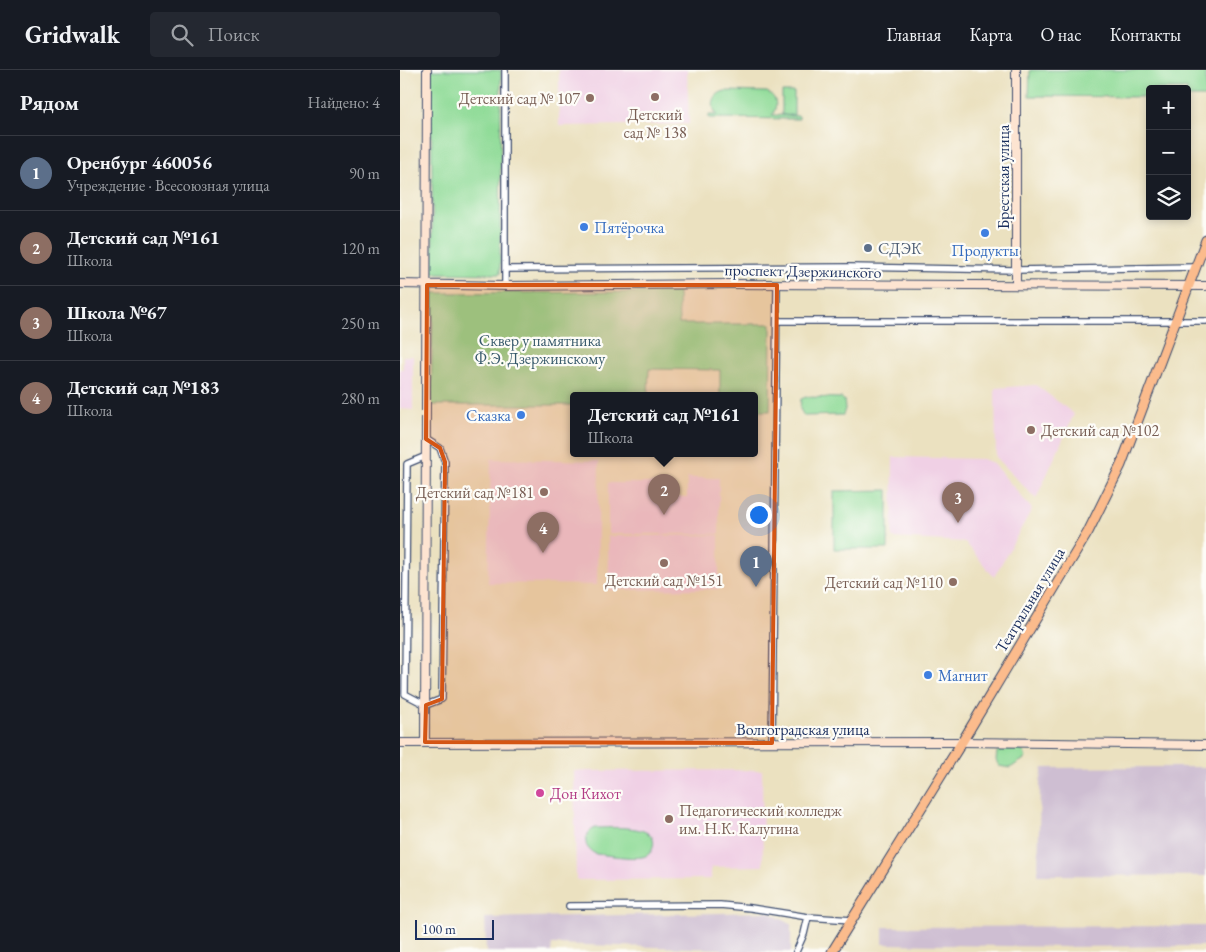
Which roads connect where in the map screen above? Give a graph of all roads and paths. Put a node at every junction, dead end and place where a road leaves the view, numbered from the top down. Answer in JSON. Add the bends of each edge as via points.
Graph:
{"nodes":[{"id":1,"x":426,"y":70,"type":"edge"},
{"id":2,"x":505,"y":70,"type":"edge"},
{"id":3,"x":1016,"y":70,"type":"edge"},
{"id":4,"x":1206,"y":240,"type":"edge"},
{"id":5,"x":1196,"y":267,"type":"junction"},
{"id":6,"x":505,"y":268,"type":"junction"},
{"id":7,"x":1016,"y":270,"type":"junction"},
{"id":8,"x":400,"y":284,"type":"edge"},
{"id":9,"x":777,"y":284,"type":"junction"},
{"id":10,"x":427,"y":285,"type":"junction"},
{"id":11,"x":1016,"y":285,"type":"junction"},
{"id":12,"x":505,"y":286,"type":"junction"},
{"id":13,"x":1189,"y":286,"type":"junction"},
{"id":14,"x":1206,"y":286,"type":"edge"},
{"id":15,"x":1176,"y":320,"type":"junction"},
{"id":16,"x":777,"y":321,"type":"junction"},
{"id":17,"x":1206,"y":321,"type":"edge"},
{"id":18,"x":426,"y":440,"type":"junction"},
{"id":19,"x":426,"y":456,"type":"junction"},
{"id":20,"x":426,"y":705,"type":"junction"},
{"id":21,"x":400,"y":742,"type":"edge"},
{"id":22,"x":425,"y":742,"type":"junction"},
{"id":23,"x":962,"y":742,"type":"junction"},
{"id":24,"x":772,"y":743,"type":"junction"},
{"id":25,"x":1206,"y":745,"type":"edge"},
{"id":26,"x":569,"y":906,"type":"dead end"},
{"id":27,"x":808,"y":917,"type":"junction"},
{"id":28,"x":852,"y":920,"type":"junction"},
{"id":29,"x":797,"y":950,"type":"edge"},
{"id":30,"x":832,"y":952,"type":"edge"}],
"edges":[{"from":1,"to":10,"type":"main road"},
{"from":2,"to":6,"type":"street"},
{"from":3,"to":7,"type":"main road","name":"Брестская улица"},
{"from":4,"to":5,"type":"main road","name":"Театральная улица"},
{"from":5,"to":7,"type":"street"},
{"from":5,"to":13,"type":"main road","name":"Театральная улица"},
{"from":6,"to":7,"type":"street"},
{"from":6,"to":12,"type":"street"},
{"from":7,"to":11,"type":"main road","name":"Брестская улица"},
{"from":8,"to":10,"type":"main road","name":"проспект Дзержинского"},
{"from":9,"to":11,"type":"main road","name":"проспект Дзержинского"},
{"from":9,"to":12,"type":"main road","name":"проспект Дзержинского"},
{"from":9,"to":16,"type":"street"},
{"from":10,"to":12,"type":"main road","name":"проспект Дзержинского"},
{"from":10,"to":18,"type":"main road"},
{"from":11,"to":13,"type":"main road","name":"проспект Дзержинского"},
{"from":13,"to":14,"type":"main road","name":"проспект Дзержинского"},
{"from":13,"to":15,"type":"main road","name":"Театральная улица"},
{"from":15,"to":16,"type":"street"},
{"from":15,"to":17,"type":"street"},
{"from":15,"to":23,"type":"main road","name":"Театральная улица","via":[[1105,499]]},
{"from":16,"to":24,"type":"street"},
{"from":18,"to":19,"type":"main road"},
{"from":18,"to":20,"type":"street","via":[[440,448],[445,462],[442,699]]},
{"from":19,"to":20,"type":"main road"},
{"from":19,"to":20,"type":"street","via":[[407,464],[405,694]]},
{"from":20,"to":22,"type":"main road"},
{"from":21,"to":22,"type":"main road","name":"Волгоградская улица"},
{"from":22,"to":24,"type":"main road","name":"Волгоградская улица"},
{"from":23,"to":24,"type":"main road","name":"Волгоградская улица"},
{"from":23,"to":25,"type":"main road","name":"Волгоградская улица"},
{"from":23,"to":28,"type":"main road","name":"Театральная улица"},
{"from":26,"to":27,"type":"street","via":[[720,905]]},
{"from":27,"to":28,"type":"street"},
{"from":27,"to":29,"type":"street"},
{"from":28,"to":30,"type":"main road","name":"Театральная улица"}]}
